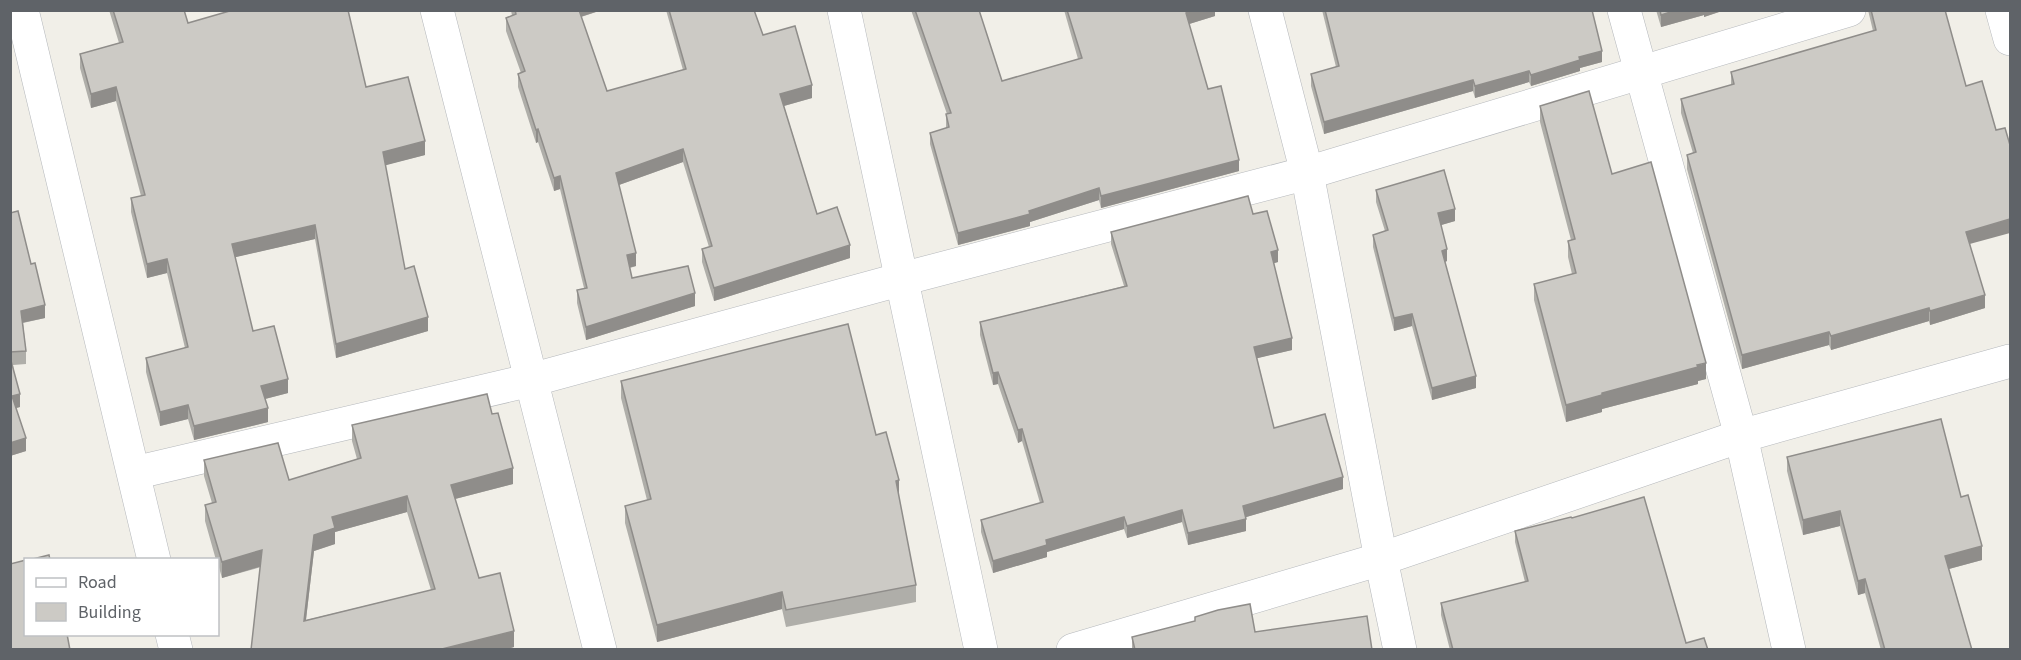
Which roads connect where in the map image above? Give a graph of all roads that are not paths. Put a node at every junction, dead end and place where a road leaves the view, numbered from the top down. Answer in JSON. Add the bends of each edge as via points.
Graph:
{"nodes":[{"id":1,"x":22,"y":10,"type":"edge"},
{"id":2,"x":437,"y":10,"type":"edge"},
{"id":3,"x":844,"y":10,"type":"edge"},
{"id":4,"x":1265,"y":10,"type":"edge"},
{"id":5,"x":1624,"y":10,"type":"edge"},
{"id":6,"x":1849,"y":10,"type":"edge"},
{"id":7,"x":2002,"y":10,"type":"edge"},
{"id":8,"x":2010,"y":39,"type":"edge"},
{"id":9,"x":1641,"y":71,"type":"junction"},
{"id":10,"x":1307,"y":173,"type":"junction"},
{"id":11,"x":902,"y":279,"type":"junction"},
{"id":12,"x":2010,"y":361,"type":"edge"},
{"id":13,"x":531,"y":380,"type":"junction"},
{"id":14,"x":1741,"y":436,"type":"junction"},
{"id":15,"x":134,"y":473,"type":"junction"},
{"id":16,"x":154,"y":558,"type":"edge"},
{"id":17,"x":1381,"y":559,"type":"junction"},
{"id":18,"x":600,"y":650,"type":"edge"},
{"id":19,"x":981,"y":650,"type":"edge"},
{"id":20,"x":1073,"y":650,"type":"edge"},
{"id":21,"x":1400,"y":650,"type":"edge"},
{"id":22,"x":1789,"y":650,"type":"edge"}],
"edges":[{"from":1,"to":15,"type":"street"},
{"from":2,"to":13,"type":"street"},
{"from":3,"to":11,"type":"street"},
{"from":4,"to":10,"type":"street"},
{"from":5,"to":9,"type":"street"},
{"from":6,"to":9,"type":"street"},
{"from":7,"to":8,"type":"street"},
{"from":9,"to":10,"type":"street"},
{"from":9,"to":14,"type":"street"},
{"from":10,"to":11,"type":"street"},
{"from":10,"to":17,"type":"street"},
{"from":11,"to":13,"type":"street"},
{"from":11,"to":19,"type":"street"},
{"from":12,"to":14,"type":"street"},
{"from":13,"to":15,"type":"street"},
{"from":13,"to":18,"type":"street"},
{"from":14,"to":17,"type":"street"},
{"from":14,"to":22,"type":"street"},
{"from":15,"to":16,"type":"street"},
{"from":17,"to":20,"type":"street"},
{"from":17,"to":21,"type":"street"}]}
